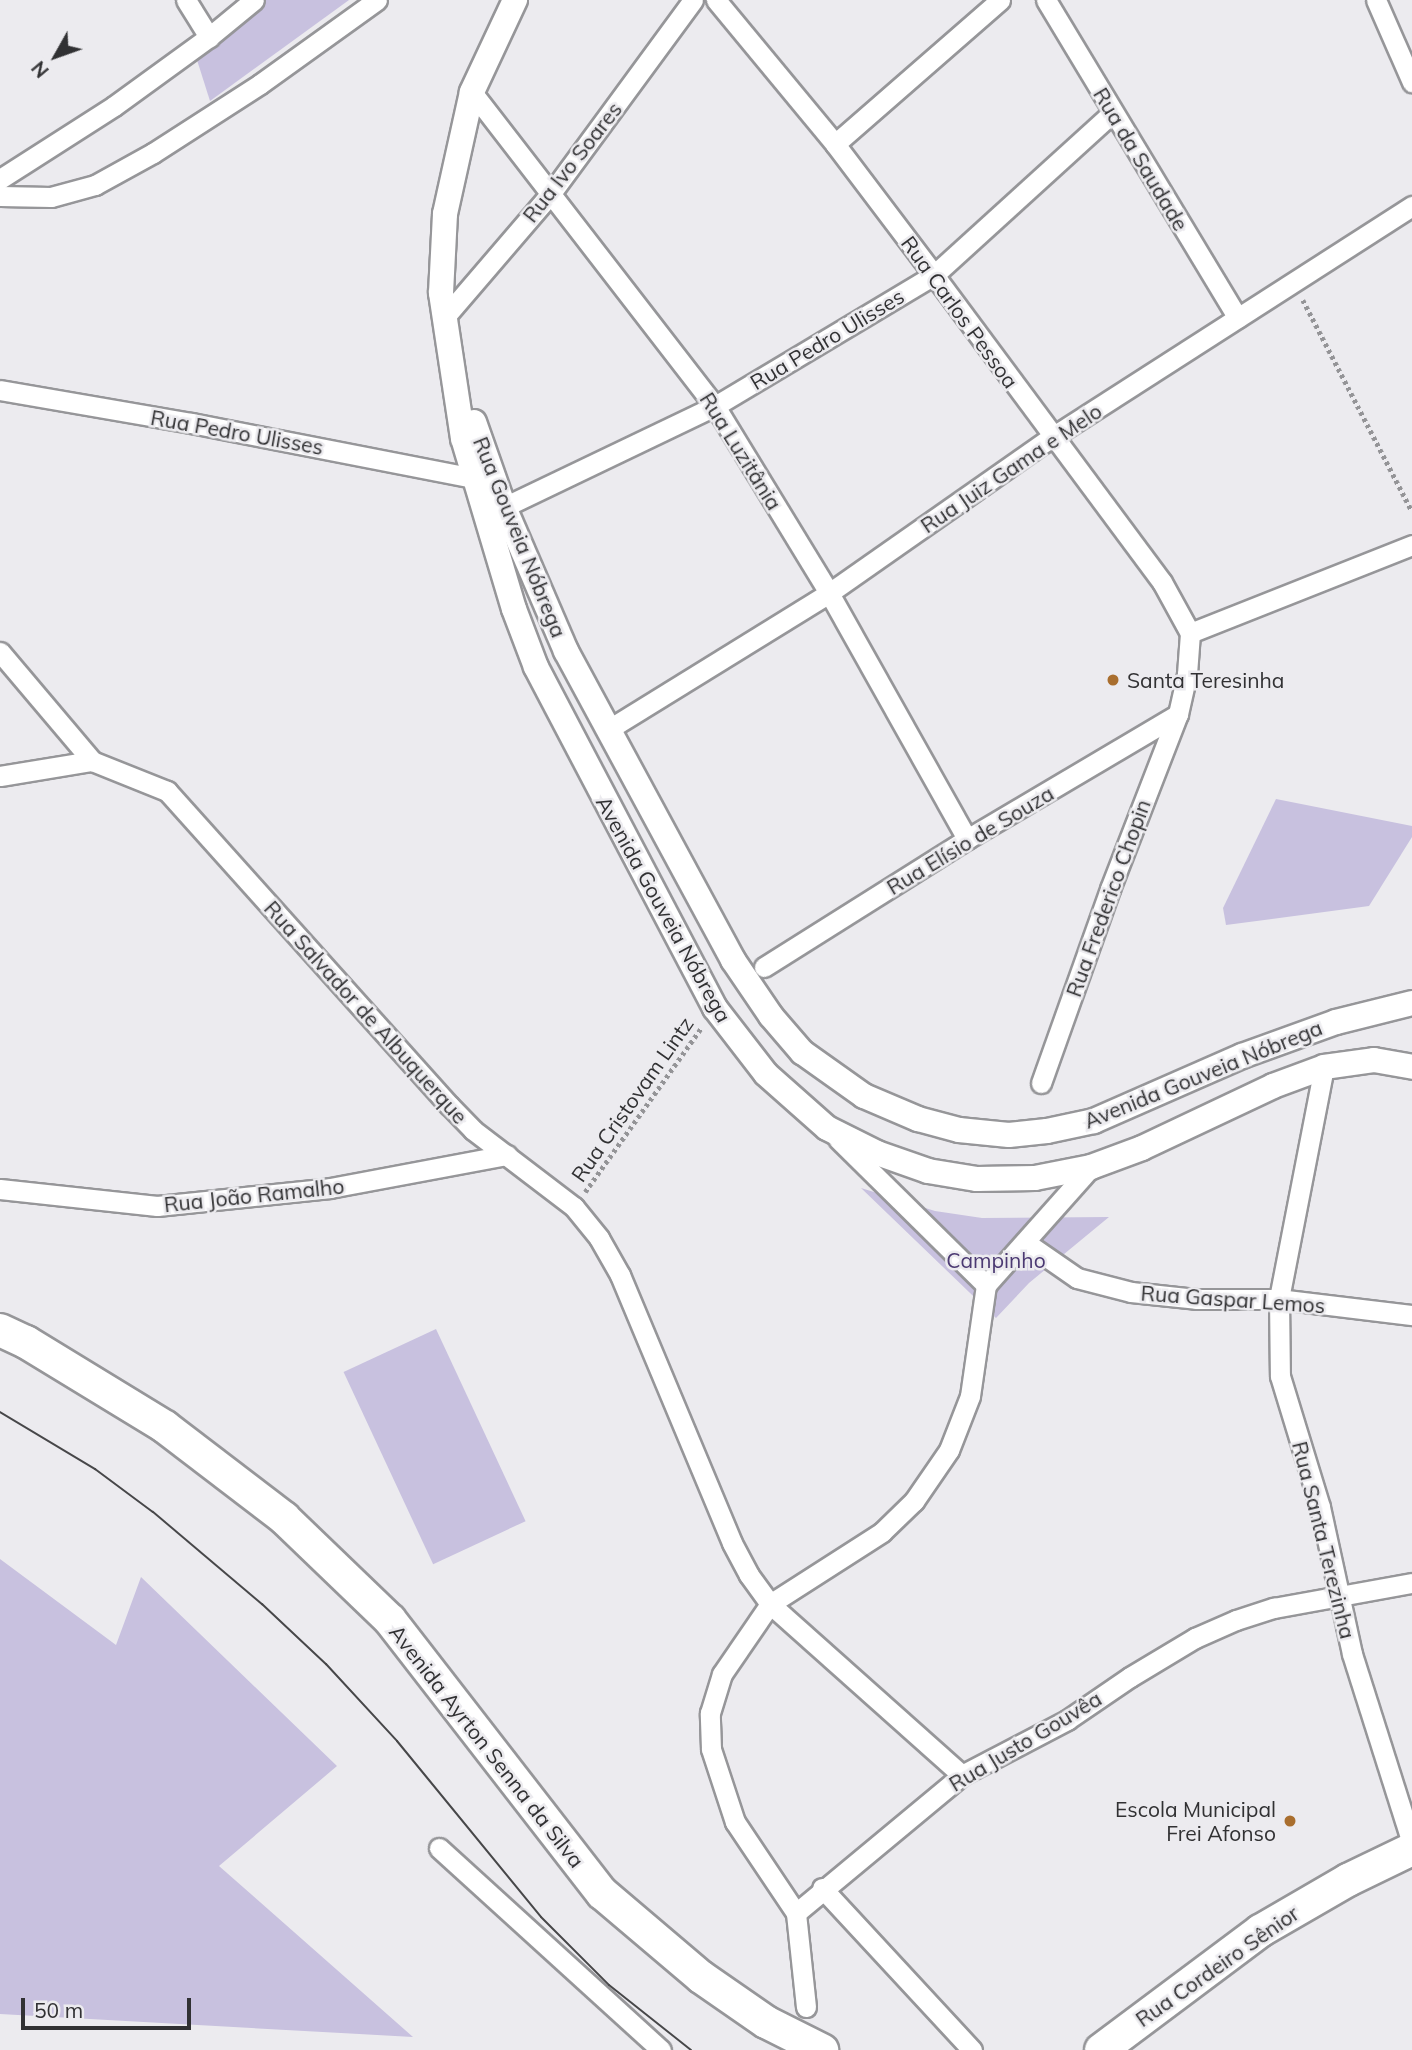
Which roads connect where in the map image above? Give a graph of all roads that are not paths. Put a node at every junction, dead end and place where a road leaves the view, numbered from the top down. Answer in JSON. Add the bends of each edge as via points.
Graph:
{"nodes":[{"id":1,"x":186,"y":0,"type":"edge"},
{"id":2,"x":254,"y":0,"type":"edge"},
{"id":3,"x":377,"y":0,"type":"edge"},
{"id":4,"x":515,"y":0,"type":"edge"},
{"id":5,"x":693,"y":0,"type":"edge"},
{"id":6,"x":716,"y":0,"type":"edge"},
{"id":7,"x":1000,"y":0,"type":"edge"},
{"id":8,"x":1046,"y":0,"type":"edge"},
{"id":9,"x":1376,"y":0,"type":"edge"},
{"id":10,"x":209,"y":37,"type":"junction"},
{"id":11,"x":1412,"y":82,"type":"edge"},
{"id":12,"x":472,"y":92,"type":"junction"},
{"id":13,"x":1112,"y":113,"type":"junction"},
{"id":14,"x":835,"y":144,"type":"junction"},
{"id":15,"x":0,"y":179,"type":"edge"},
{"id":16,"x":552,"y":192,"type":"junction"},
{"id":17,"x":0,"y":195,"type":"edge"},
{"id":18,"x":1412,"y":206,"type":"edge"},
{"id":19,"x":934,"y":275,"type":"junction"},
{"id":20,"x":1238,"y":318,"type":"junction"},
{"id":21,"x":446,"y":327,"type":"junction"},
{"id":22,"x":0,"y":390,"type":"edge"},
{"id":23,"x":715,"y":406,"type":"junction"},
{"id":24,"x":1052,"y":437,"type":"junction"},
{"id":25,"x":473,"y":478,"type":"junction"},
{"id":26,"x":504,"y":507,"type":"junction"},
{"id":27,"x":1412,"y":545,"type":"edge"},
{"id":28,"x":829,"y":593,"type":"junction"},
{"id":29,"x":1190,"y":633,"type":"junction"},
{"id":30,"x":0,"y":652,"type":"edge"},
{"id":31,"x":1178,"y":714,"type":"junction"},
{"id":32,"x":609,"y":729,"type":"junction"},
{"id":33,"x":92,"y":761,"type":"junction"},
{"id":34,"x":0,"y":776,"type":"edge"},
{"id":35,"x":967,"y":839,"type":"junction"},
{"id":36,"x":764,"y":967,"type":"dead end"},
{"id":37,"x":1412,"y":1003,"type":"edge"},
{"id":38,"x":1324,"y":1067,"type":"junction"},
{"id":39,"x":1412,"y":1067,"type":"edge"},
{"id":40,"x":1041,"y":1083,"type":"dead end"},
{"id":41,"x":827,"y":1128,"type":"junction"},
{"id":42,"x":507,"y":1155,"type":"junction"},
{"id":43,"x":1091,"y":1167,"type":"junction"},
{"id":44,"x":0,"y":1189,"type":"edge"},
{"id":45,"x":1025,"y":1242,"type":"junction"},
{"id":46,"x":986,"y":1285,"type":"junction"},
{"id":47,"x":1279,"y":1299,"type":"junction"},
{"id":48,"x":1412,"y":1315,"type":"edge"},
{"id":49,"x":0,"y":1330,"type":"edge"},
{"id":50,"x":1412,"y":1583,"type":"edge"},
{"id":51,"x":1338,"y":1595,"type":"junction"},
{"id":52,"x":770,"y":1604,"type":"junction"},
{"id":53,"x":962,"y":1775,"type":"junction"},
{"id":54,"x":1412,"y":1843,"type":"edge"},
{"id":55,"x":439,"y":1848,"type":"dead end"},
{"id":56,"x":1412,"y":1849,"type":"edge"},
{"id":57,"x":822,"y":1888,"type":"junction"},
{"id":58,"x":796,"y":1913,"type":"junction"},
{"id":59,"x":806,"y":2007,"type":"dead end"},
{"id":60,"x":809,"y":2047,"type":"edge"},
{"id":61,"x":661,"y":2050,"type":"edge"},
{"id":62,"x":972,"y":2050,"type":"edge"},
{"id":63,"x":1101,"y":2050,"type":"edge"}],
"edges":[{"from":1,"to":10,"type":"street"},
{"from":2,"to":10,"type":"street"},
{"from":3,"to":17,"type":"street","via":[[260,85],[95,185],[51,197]]},
{"from":4,"to":12,"type":"street","name":"Rua Gouveia Nóbrega"},
{"from":5,"to":16,"type":"street","name":"Rua Ivo Soares"},
{"from":6,"to":14,"type":"street","name":"Rua Carlos Pessoa"},
{"from":7,"to":14,"type":"street"},
{"from":8,"to":13,"type":"street","name":"Rua da Saudade"},
{"from":9,"to":11,"type":"street"},
{"from":10,"to":15,"type":"street","via":[[114,106]]},
{"from":12,"to":16,"type":"street","name":"Rua Luzitânia"},
{"from":12,"to":21,"type":"street","name":"Rua Gouveia Nóbrega","via":[[444,215],[440,261]]},
{"from":13,"to":19,"type":"street","name":"Rua Pedro Ulisses"},
{"from":13,"to":20,"type":"street","name":"Rua da Saudade"},
{"from":14,"to":19,"type":"street","name":"Rua Carlos Pessoa"},
{"from":16,"to":21,"type":"street","name":"Rua Ivo Soares"},
{"from":16,"to":23,"type":"street","name":"Rua Luzitânia"},
{"from":18,"to":20,"type":"street","name":"Rua Juiz Gama e Melo"},
{"from":19,"to":23,"type":"street","name":"Rua Pedro Ulisses"},
{"from":19,"to":24,"type":"street","name":"Rua Carlos Pessoa"},
{"from":20,"to":24,"type":"street","name":"Rua Juiz Gama e Melo"},
{"from":21,"to":25,"type":"street","name":"Rua Gouveia Nóbrega"},
{"from":21,"to":26,"type":"street","name":"Rua Gouveia Nóbrega"},
{"from":22,"to":25,"type":"street","name":"Rua Pedro Ulisses"},
{"from":23,"to":26,"type":"street","name":"Rua Pedro Ulisses"},
{"from":23,"to":28,"type":"street","name":"Rua Luzitânia"},
{"from":24,"to":28,"type":"street","name":"Rua Juiz Gama e Melo"},
{"from":24,"to":29,"type":"street","name":"Rua Carlos Pessoa","via":[[1162,582]]},
{"from":25,"to":41,"type":"street","name":"Avenida Gouveia Nóbrega","via":[[536,667],[715,1009],[766,1074]]},
{"from":26,"to":32,"type":"street","name":"Rua Gouveia Nóbrega","via":[[561,641]]},
{"from":27,"to":29,"type":"street"},
{"from":28,"to":32,"type":"street","name":"Rua Juiz Gama e Melo"},
{"from":28,"to":35,"type":"street","name":"Rua Luzitânia"},
{"from":29,"to":31,"type":"street","name":"Rua Frederico Chopin"},
{"from":30,"to":33,"type":"street","name":"Rua Salvador de Albuquerque"},
{"from":31,"to":35,"type":"street","name":"Rua Elísio de Souza"},
{"from":31,"to":40,"type":"street","name":"Rua Frederico Chopin"},
{"from":32,"to":37,"type":"street","name":"Avenida Gouveia Nóbrega","via":[[728,951],[771,1016],[802,1052],[836,1078],[864,1096],[918,1119],[959,1130],[1009,1135],[1094,1121],[1242,1056],[1336,1022]]},
{"from":33,"to":34,"type":"street"},
{"from":33,"to":42,"type":"street","name":"Rua Salvador de Albuquerque","via":[[167,791],[449,1105]]},
{"from":35,"to":36,"type":"street","name":"Rua Elísio de Souza"},
{"from":38,"to":39,"type":"street","name":"Avenida Gouveia Nóbrega","via":[[1374,1060]]},
{"from":38,"to":43,"type":"street","name":"Avenida Gouveia Nóbrega"},
{"from":38,"to":47,"type":"street","name":"Rua Santa Terezinha"},
{"from":41,"to":43,"type":"street","name":"Avenida Gouveia Nóbrega","via":[[928,1171],[977,1179],[1035,1178]]},
{"from":41,"to":46,"type":"street"},
{"from":42,"to":44,"type":"street","name":"Rua João Ramalho","via":[[330,1188],[158,1206]]},
{"from":42,"to":52,"type":"street","name":"Rua Salvador de Albuquerque","via":[[574,1207],[599,1238],[620,1275],[732,1543]]},
{"from":43,"to":45,"type":"street"},
{"from":45,"to":46,"type":"street"},
{"from":45,"to":47,"type":"street","name":"Rua Gaspar Lemos","via":[[1077,1278],[1132,1292],[1196,1299]]},
{"from":46,"to":52,"type":"street","via":[[970,1396],[949,1450],[914,1501],[882,1532]]},
{"from":47,"to":48,"type":"street","name":"Rua Gaspar Lemos"},
{"from":47,"to":51,"type":"street","name":"Rua Santa Terezinha","via":[[1280,1376],[1320,1507]]},
{"from":49,"to":60,"type":"main road","name":"Avenida Ayrton Senna da Silva","via":[[165,1427],[284,1518],[390,1620],[602,1893],[701,1977]]},
{"from":50,"to":51,"type":"street","name":"Rua Justo Gouvêa"},
{"from":51,"to":53,"type":"street","name":"Rua Justo Gouvêa","via":[[1236,1620],[1195,1639],[1067,1720]]},
{"from":51,"to":54,"type":"street","name":"Rua Santa Terezinha","via":[[1370,1716]]},
{"from":52,"to":53,"type":"street","name":"Rua Salvador de Albuquerque"},
{"from":52,"to":58,"type":"street","via":[[722,1674],[710,1713],[711,1749],[735,1822]]},
{"from":53,"to":57,"type":"street","name":"Rua Justo Gouvêa"},
{"from":55,"to":61,"type":"street"},
{"from":56,"to":63,"type":"main road","name":"Rua Cordeiro Sênior","via":[[1260,1931]]},
{"from":57,"to":58,"type":"street","name":"Rua Justo Gouvêa"},
{"from":57,"to":62,"type":"street"},
{"from":58,"to":59,"type":"street"}]}
